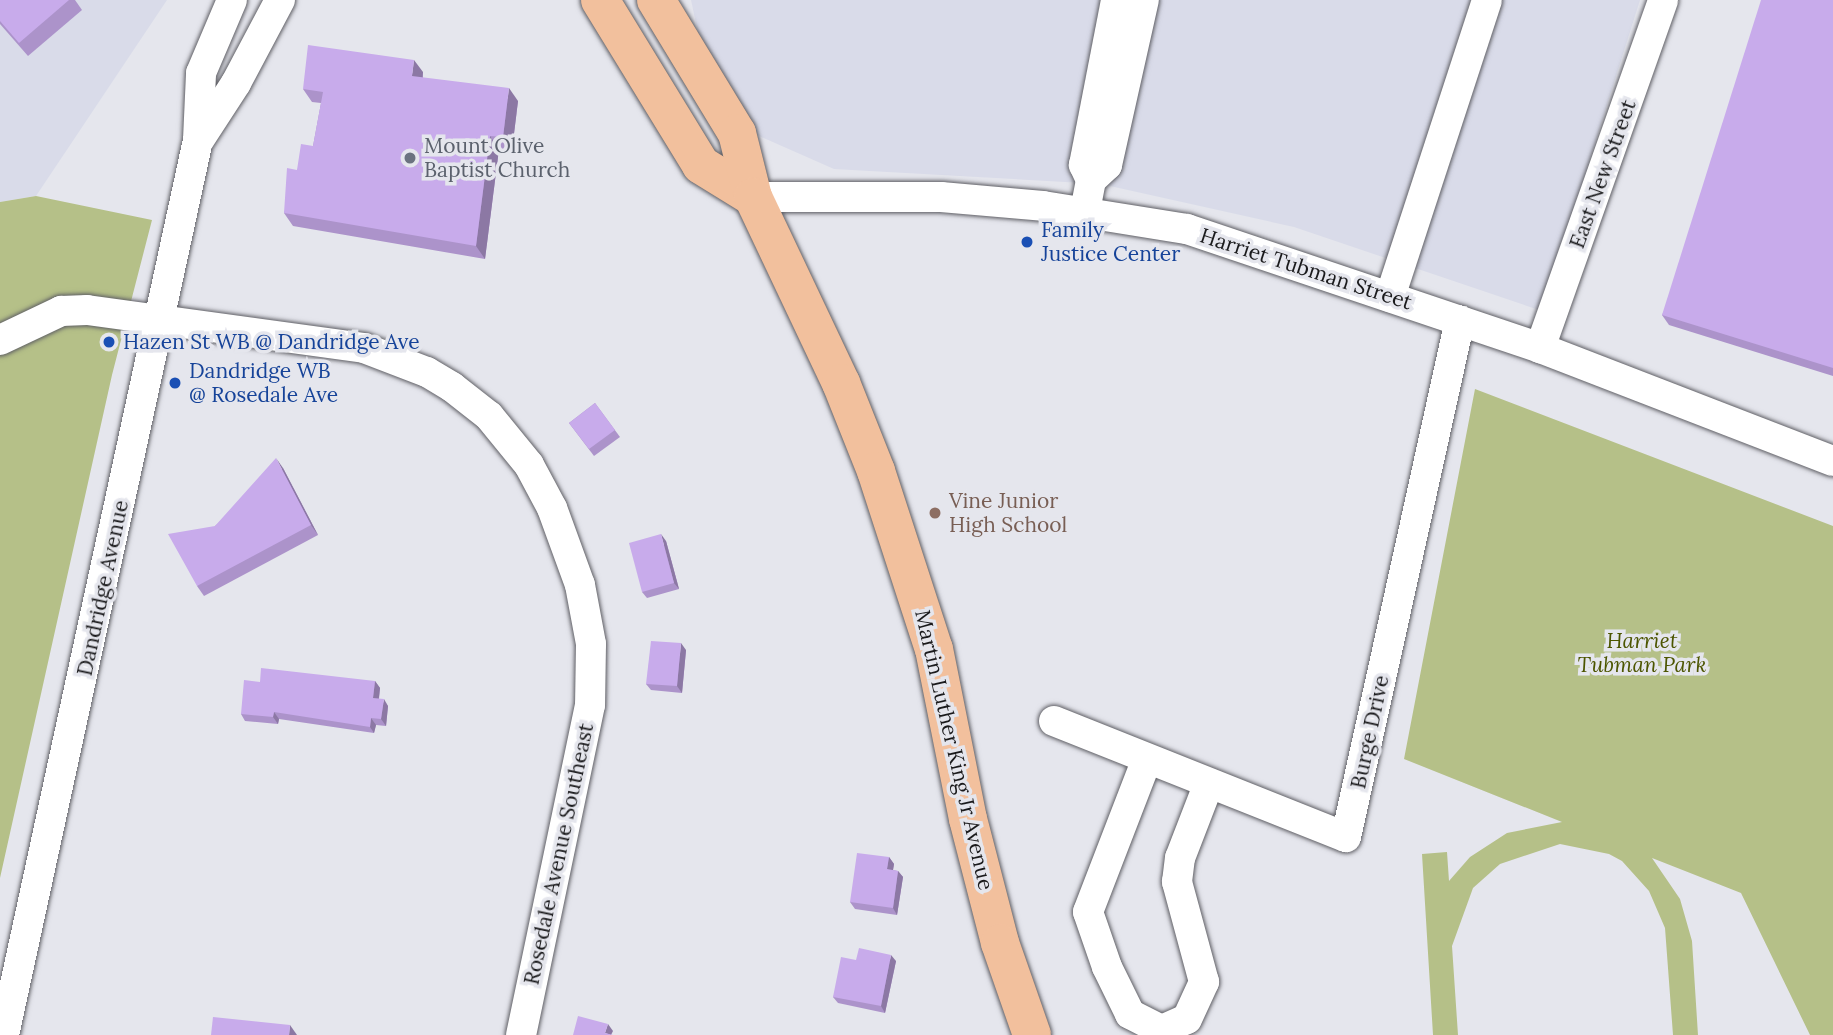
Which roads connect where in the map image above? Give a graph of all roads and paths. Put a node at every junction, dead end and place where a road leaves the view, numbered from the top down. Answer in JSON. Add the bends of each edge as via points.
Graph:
{"nodes":[{"id":1,"x":232,"y":0,"type":"edge"},
{"id":2,"x":279,"y":0,"type":"edge"},
{"id":3,"x":600,"y":0,"type":"edge"},
{"id":4,"x":656,"y":0,"type":"edge"},
{"id":5,"x":1116,"y":0,"type":"edge"},
{"id":6,"x":1144,"y":0,"type":"edge"},
{"id":7,"x":1487,"y":0,"type":"edge"},
{"id":8,"x":1663,"y":0,"type":"edge"},
{"id":9,"x":198,"y":140,"type":"junction"},
{"id":10,"x":1091,"y":180,"type":"junction"},
{"id":11,"x":753,"y":197,"type":"junction"},
{"id":12,"x":1086,"y":212,"type":"junction"},
{"id":13,"x":1390,"y":297,"type":"junction"},
{"id":14,"x":162,"y":317,"type":"junction"},
{"id":15,"x":1460,"y":320,"type":"junction"},
{"id":16,"x":0,"y":340,"type":"edge"},
{"id":17,"x":1540,"y":348,"type":"junction"},
{"id":18,"x":1833,"y":461,"type":"edge"},
{"id":19,"x":1054,"y":721,"type":"dead end"},
{"id":20,"x":1147,"y":759,"type":"junction"},
{"id":21,"x":1209,"y":783,"type":"junction"},
{"id":22,"x":4,"y":1035,"type":"edge"},
{"id":23,"x":521,"y":1035,"type":"edge"},
{"id":24,"x":1032,"y":1035,"type":"edge"}],
"edges":[{"from":1,"to":9,"type":"street","name":"Dandridge Avenue","via":[[201,72]]},
{"from":2,"to":9,"type":"street","name":"Dandridge Avenue","via":[[236,83]]},
{"from":3,"to":11,"type":"main road","via":[[701,166]]},
{"from":4,"to":11,"type":"main road","name":"Martin Luther King Jr Avenue","via":[[737,133]]},
{"from":5,"to":10,"type":"street","via":[[1084,165]]},
{"from":6,"to":10,"type":"street","via":[[1107,165]]},
{"from":7,"to":13,"type":"street"},
{"from":8,"to":17,"type":"street","name":"East New Street"},
{"from":9,"to":14,"type":"street","name":"Dandridge Avenue"},
{"from":10,"to":12,"type":"street"},
{"from":11,"to":12,"type":"street","name":"Harriet Tubman Street","via":[[941,197]]},
{"from":11,"to":24,"type":"main road","name":"Martin Luther King Jr Avenue","via":[[841,383],[902,545],[934,649],[968,819],[1000,943]]},
{"from":12,"to":13,"type":"street","name":"Harriet Tubman Street","via":[[1187,229]]},
{"from":13,"to":15,"type":"street","name":"Harriet Tubman Street"},
{"from":14,"to":16,"type":"street","name":"Rosedale Avenue Southeast","via":[[61,311]]},
{"from":14,"to":22,"type":"street","name":"Dandridge Avenue"},
{"from":14,"to":23,"type":"street","name":"Rosedale Avenue Southeast","via":[[364,348],[427,372],[489,416],[529,465],[552,508],[580,585],[591,644],[590,705]]},
{"from":15,"to":17,"type":"street","name":"Harriet Tubman Street"},
{"from":15,"to":21,"type":"street","name":"Burge Drive","via":[[1346,837]]},
{"from":17,"to":18,"type":"street","name":"Harriet Tubman Street"},
{"from":19,"to":20,"type":"street","name":"Burge Drive"},
{"from":20,"to":21,"type":"street","name":"Burge Drive"},
{"from":20,"to":21,"type":"street","via":[[1088,912],[1130,1014],[1162,1030],[1187,1019],[1204,982],[1177,882],[1180,858]]}]}
